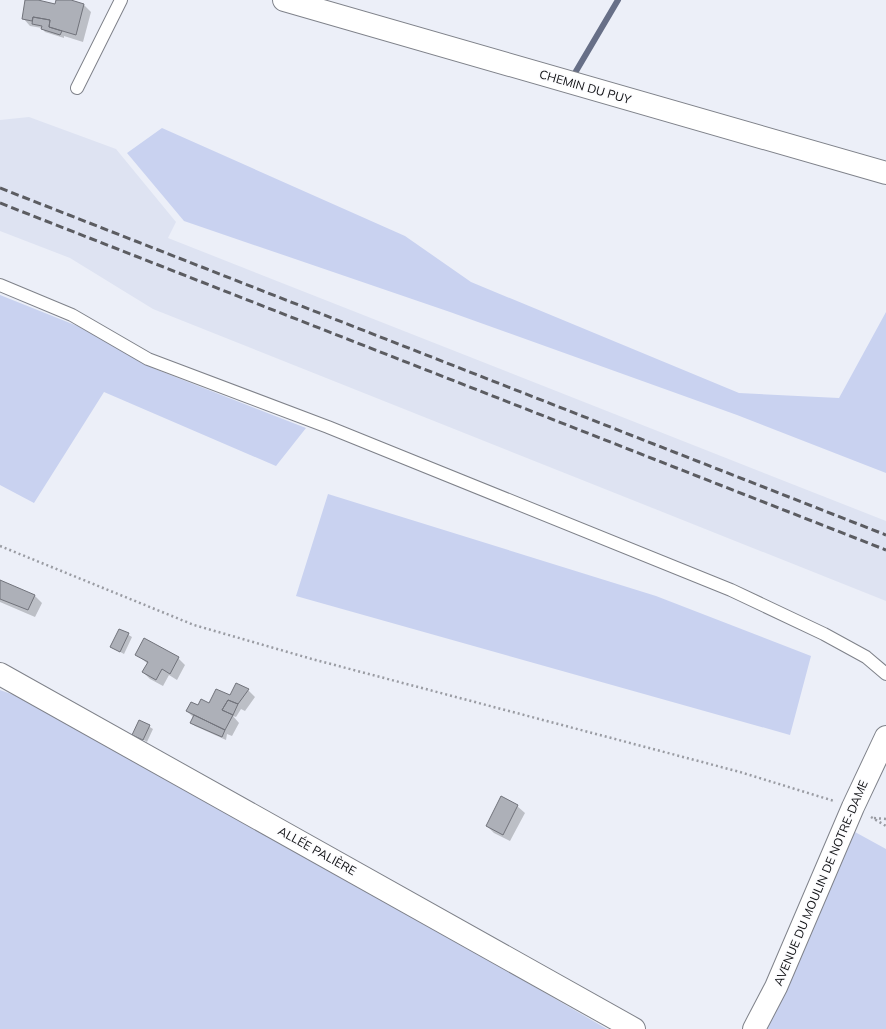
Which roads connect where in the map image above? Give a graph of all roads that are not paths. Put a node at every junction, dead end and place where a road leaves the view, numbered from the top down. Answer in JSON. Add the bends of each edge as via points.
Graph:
{"nodes":[{"id":1,"x":120,"y":0,"type":"edge"},
{"id":2,"x":284,"y":0,"type":"edge"},
{"id":3,"x":76,"y":88,"type":"dead end"},
{"id":4,"x":886,"y":173,"type":"edge"},
{"id":5,"x":0,"y":285,"type":"edge"},
{"id":6,"x":0,"y":674,"type":"edge"},
{"id":7,"x":886,"y":674,"type":"edge"},
{"id":8,"x":886,"y":737,"type":"edge"},
{"id":9,"x":634,"y":1029,"type":"edge"},
{"id":10,"x":754,"y":1029,"type":"edge"}],
"edges":[{"from":1,"to":3,"type":"lane"},
{"from":2,"to":4,"type":"street","name":"CHEMIN DU PUY"},
{"from":5,"to":7,"type":"lane","via":[[72,315],[148,358],[328,427],[731,590],[824,634],[866,657]]},
{"from":6,"to":9,"type":"street","name":"ALLÉE PALIÈRE"},
{"from":8,"to":10,"type":"street","name":"AVENUE DU MOULIN DE NOTRE-DAME","via":[[852,807],[776,988]]}]}
